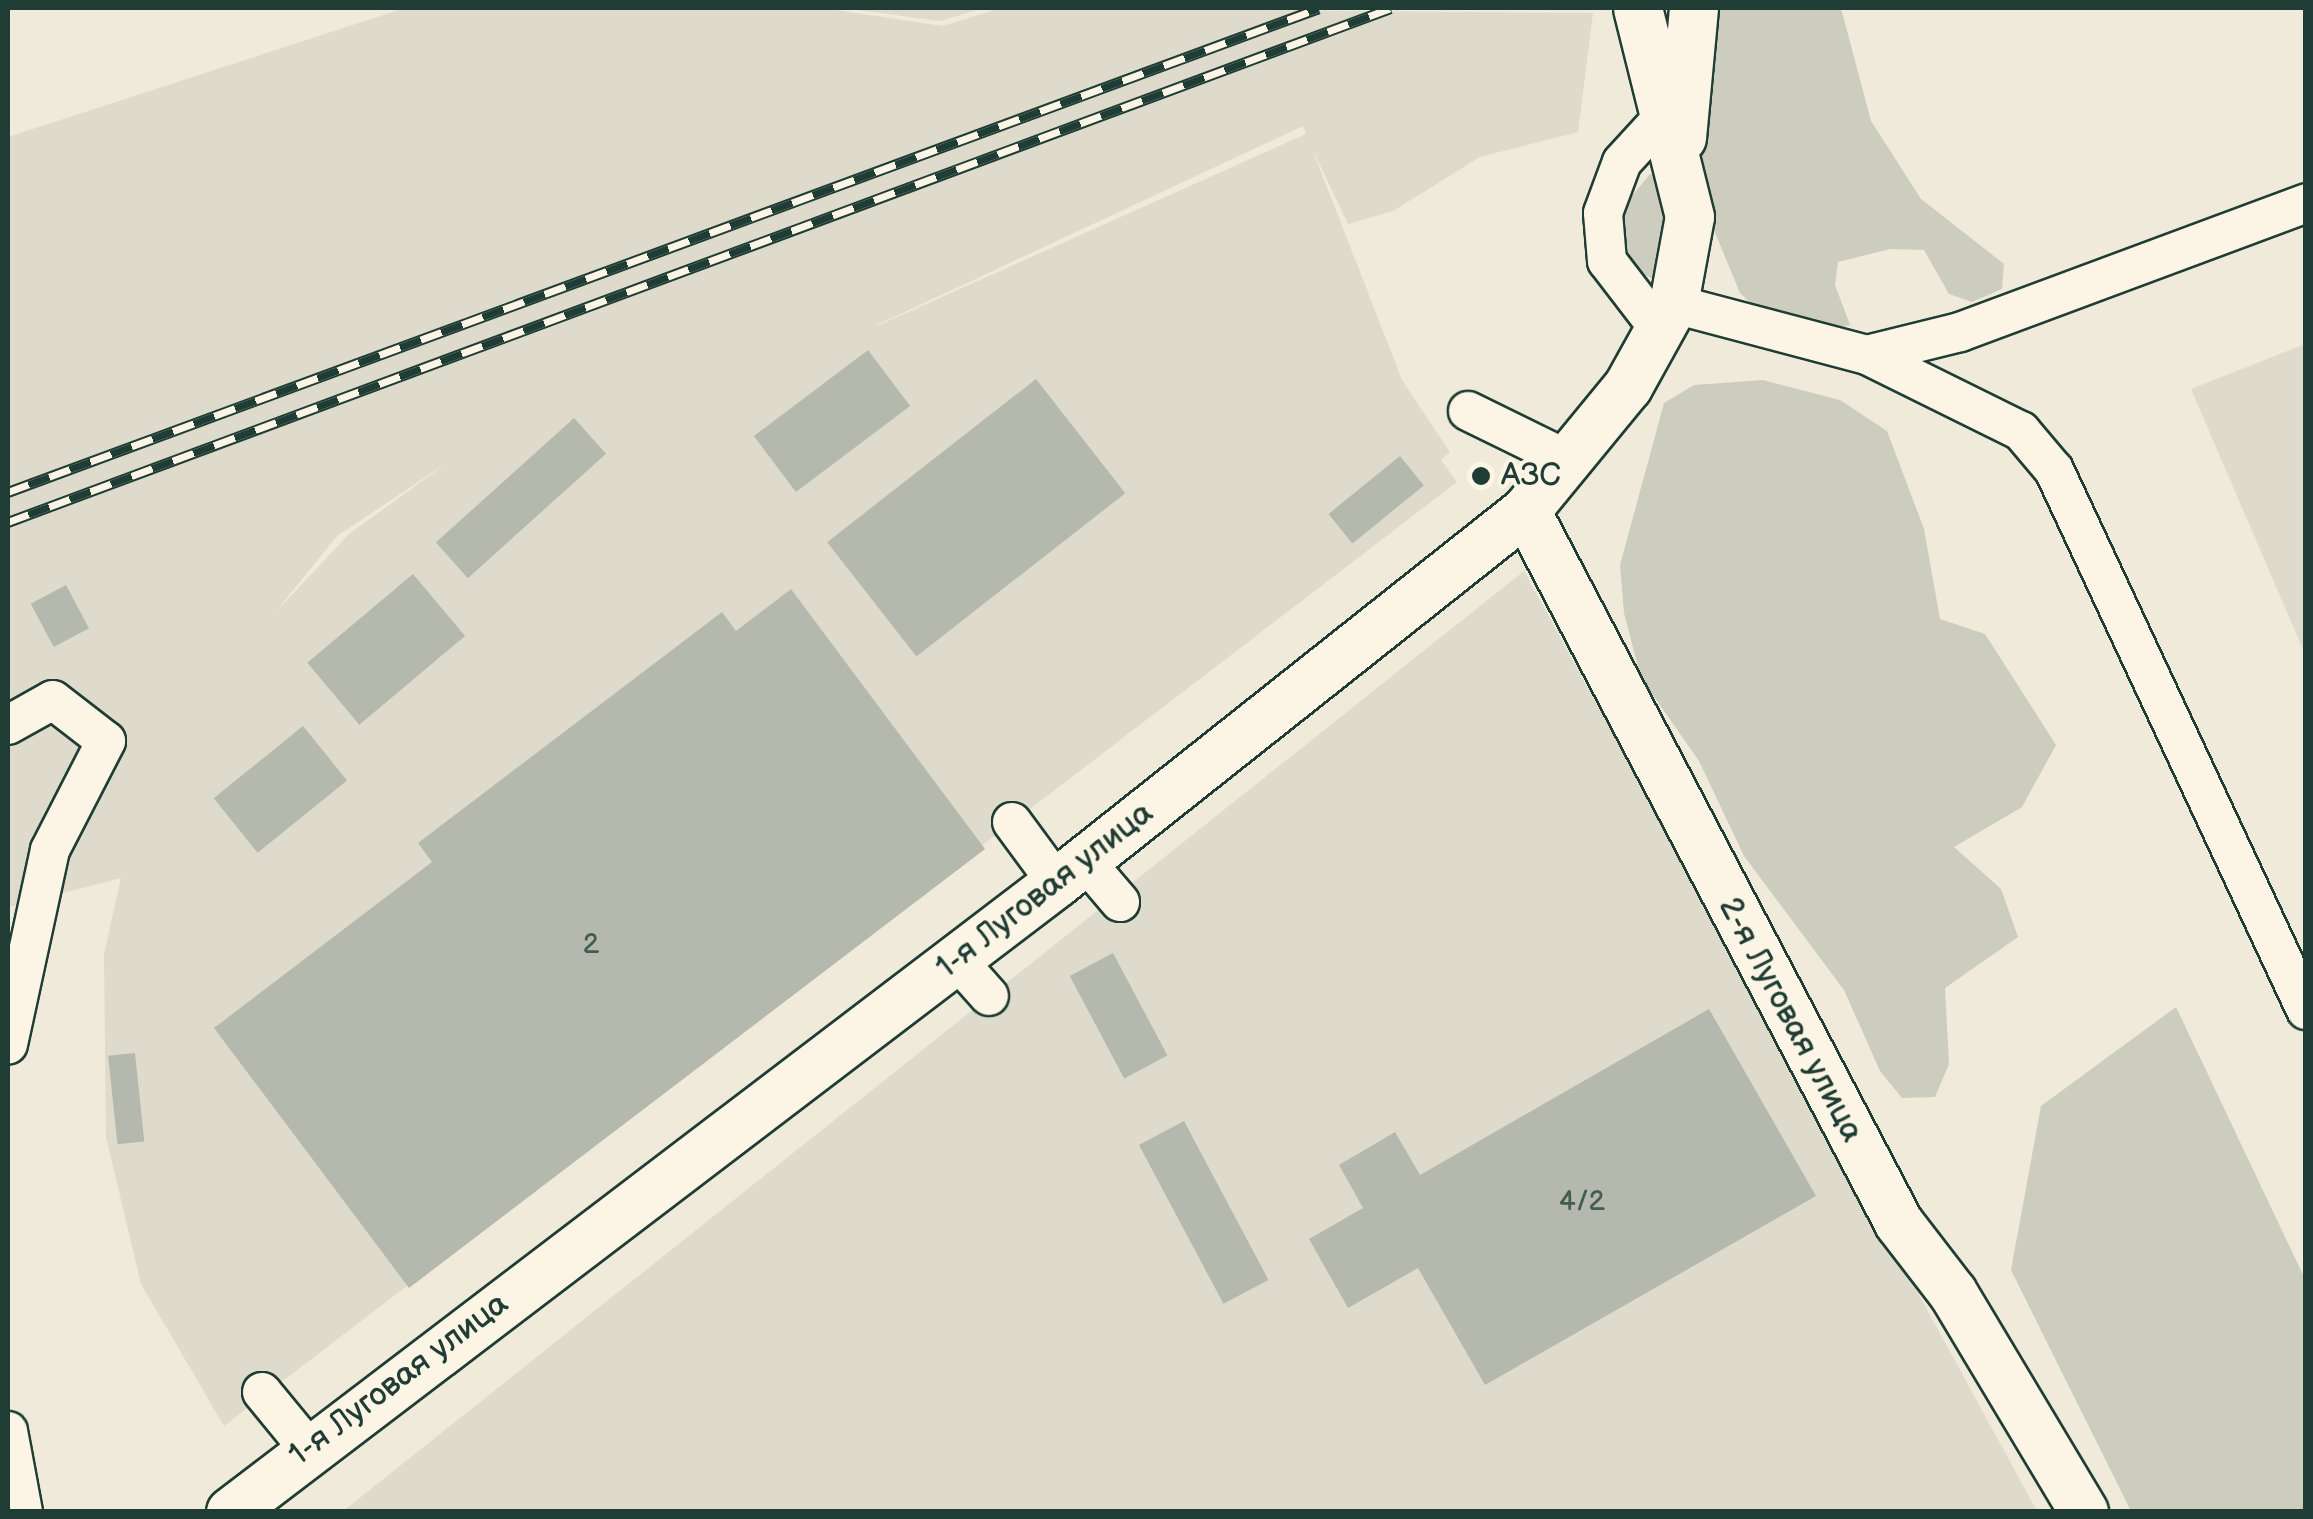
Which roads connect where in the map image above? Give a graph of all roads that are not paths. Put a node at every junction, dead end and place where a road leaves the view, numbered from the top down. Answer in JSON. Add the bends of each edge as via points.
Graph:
{"nodes":[{"id":1,"x":1638,"y":8,"type":"edge"},
{"id":2,"x":1694,"y":8,"type":"edge"},
{"id":3,"x":1674,"y":132,"type":"junction"},
{"id":4,"x":2306,"y":203,"type":"edge"},
{"id":5,"x":1667,"y":317,"type":"junction"},
{"id":6,"x":1867,"y":355,"type":"junction"},
{"id":7,"x":1468,"y":412,"type":"dead end"},
{"id":8,"x":1568,"y":460,"type":"junction"},
{"id":9,"x":1526,"y":511,"type":"junction"},
{"id":10,"x":8,"y":725,"type":"edge"},
{"id":11,"x":1012,"y":822,"type":"dead end"},
{"id":12,"x":1071,"y":872,"type":"junction"},
{"id":13,"x":1120,"y":902,"type":"dead end"},
{"id":14,"x":957,"y":960,"type":"junction"},
{"id":15,"x":988,"y":996,"type":"dead end"},
{"id":16,"x":2306,"y":1010,"type":"edge"},
{"id":17,"x":8,"y":1045,"type":"edge"},
{"id":18,"x":262,"y":1392,"type":"dead end"},
{"id":19,"x":8,"y":1430,"type":"edge"},
{"id":20,"x":308,"y":1448,"type":"junction"},
{"id":21,"x":23,"y":1512,"type":"edge"},
{"id":22,"x":231,"y":1512,"type":"edge"},
{"id":23,"x":2084,"y":1512,"type":"edge"}],
"edges":[{"from":1,"to":3,"type":"main road"},
{"from":2,"to":3,"type":"main road"},
{"from":3,"to":5,"type":"main road","name":"1-я Луговая улица","via":[[1690,217]]},
{"from":3,"to":5,"type":"street","via":[[1622,162],[1603,213],[1607,261]]},
{"from":4,"to":6,"type":"street","via":[[1960,332]]},
{"from":5,"to":6,"type":"street"},
{"from":5,"to":8,"type":"main road","name":"1-я Луговая улица"},
{"from":6,"to":16,"type":"street","via":[[2021,432],[2054,470]]},
{"from":7,"to":8,"type":"street"},
{"from":8,"to":9,"type":"main road","name":"1-я Луговая улица"},
{"from":9,"to":12,"type":"main road","name":"1-я Луговая улица"},
{"from":9,"to":23,"type":"main road","name":"2-я Луговая улица","via":[[1900,1223],[1954,1293]]},
{"from":10,"to":17,"type":"street","via":[[53,700],[106,742],[50,850]]},
{"from":11,"to":12,"type":"street"},
{"from":12,"to":13,"type":"street"},
{"from":12,"to":14,"type":"main road","name":"1-я Луговая улица"},
{"from":14,"to":15,"type":"street"},
{"from":14,"to":20,"type":"main road","name":"1-я Луговая улица"},
{"from":18,"to":20,"type":"street"},
{"from":19,"to":21,"type":"street"},
{"from":20,"to":22,"type":"main road","name":"1-я Луговая улица"}]}
